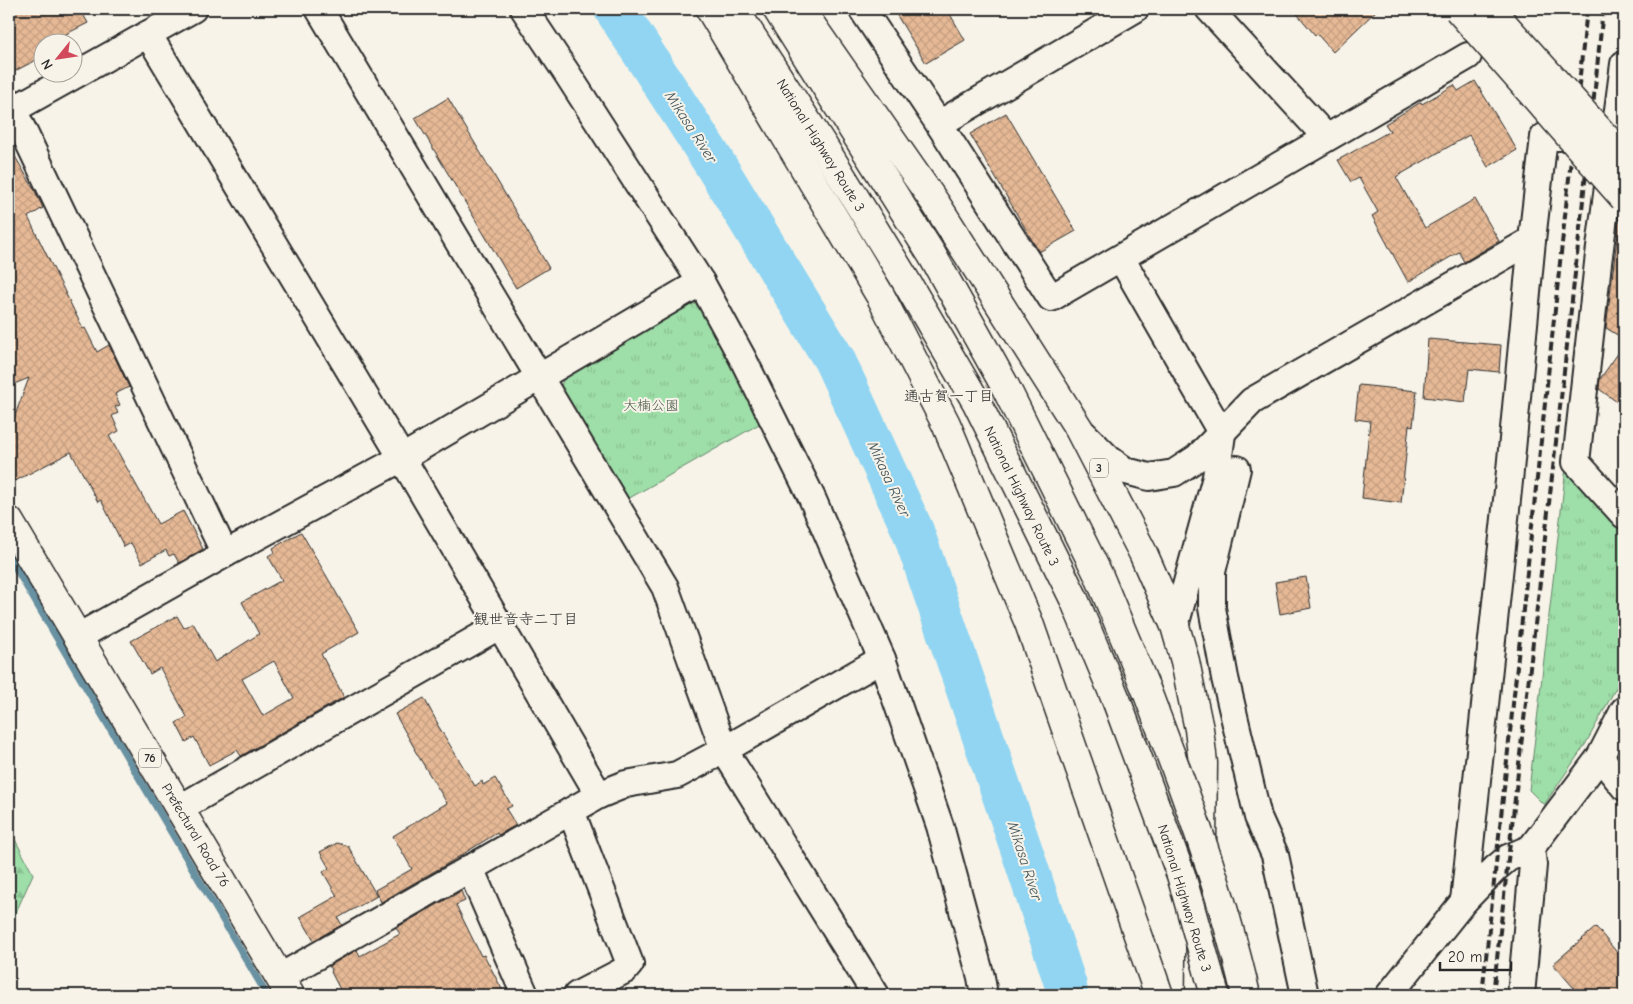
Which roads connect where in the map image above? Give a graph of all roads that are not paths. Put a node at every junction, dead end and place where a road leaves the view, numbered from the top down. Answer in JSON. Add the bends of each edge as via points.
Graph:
{"nodes":[{"id":1,"x":192,"y":9,"type":"edge"},
{"id":2,"x":319,"y":9,"type":"edge"},
{"id":3,"x":524,"y":9,"type":"edge"},
{"id":4,"x":710,"y":9,"type":"edge"},
{"id":5,"x":734,"y":9,"type":"edge"},
{"id":6,"x":777,"y":9,"type":"edge"},
{"id":7,"x":800,"y":9,"type":"edge"},
{"id":8,"x":862,"y":9,"type":"edge"},
{"id":9,"x":1135,"y":9,"type":"edge"},
{"id":10,"x":1209,"y":9,"type":"edge"},
{"id":11,"x":1458,"y":9,"type":"edge"},
{"id":12,"x":1490,"y":9,"type":"edge"},
{"id":13,"x":148,"y":34,"type":"junction"},
{"id":14,"x":1468,"y":56,"type":"dead end"},
{"id":15,"x":1624,"y":64,"type":"edge"},
{"id":16,"x":1622,"y":103,"type":"edge"},
{"id":17,"x":10,"y":108,"type":"edge"},
{"id":18,"x":939,"y":124,"type":"junction"},
{"id":19,"x":1326,"y":137,"type":"junction"},
{"id":20,"x":1619,"y":149,"type":"edge"},
{"id":21,"x":1614,"y":206,"type":"edge"},
{"id":22,"x":1624,"y":235,"type":"edge"},
{"id":23,"x":1532,"y":240,"type":"junction"},
{"id":24,"x":1121,"y":258,"type":"junction"},
{"id":25,"x":701,"y":282,"type":"junction"},
{"id":26,"x":540,"y":377,"type":"junction"},
{"id":27,"x":1079,"y":429,"type":"junction"},
{"id":28,"x":1222,"y":434,"type":"junction"},
{"id":29,"x":402,"y":458,"type":"junction"},
{"id":30,"x":1237,"y":469,"type":"dead end"},
{"id":31,"x":1624,"y":515,"type":"edge"},
{"id":32,"x":9,"y":521,"type":"edge"},
{"id":33,"x":225,"y":554,"type":"junction"},
{"id":34,"x":499,"y":626,"type":"junction"},
{"id":35,"x":1175,"y":626,"type":"junction"},
{"id":36,"x":78,"y":637,"type":"junction"},
{"id":37,"x":882,"y":659,"type":"junction"},
{"id":38,"x":1624,"y":710,"type":"edge"},
{"id":39,"x":724,"y":750,"type":"junction"},
{"id":40,"x":1600,"y":757,"type":"junction"},
{"id":41,"x":1624,"y":787,"type":"edge"},
{"id":42,"x":599,"y":795,"type":"junction"},
{"id":43,"x":180,"y":808,"type":"junction"},
{"id":44,"x":571,"y":811,"type":"junction"},
{"id":45,"x":1532,"y":848,"type":"junction"},
{"id":46,"x":470,"y":868,"type":"junction"},
{"id":47,"x":1464,"y":901,"type":"junction"},
{"id":48,"x":285,"y":986,"type":"edge"},
{"id":49,"x":868,"y":993,"type":"edge"},
{"id":50,"x":1523,"y":994,"type":"edge"},
{"id":51,"x":525,"y":995,"type":"edge"},
{"id":52,"x":577,"y":995,"type":"edge"},
{"id":53,"x":984,"y":995,"type":"edge"},
{"id":54,"x":1159,"y":995,"type":"edge"},
{"id":55,"x":1200,"y":995,"type":"edge"},
{"id":56,"x":1215,"y":995,"type":"edge"},
{"id":57,"x":1246,"y":995,"type":"edge"},
{"id":58,"x":1305,"y":995,"type":"edge"},
{"id":59,"x":1389,"y":995,"type":"edge"}],
"edges":[{"from":1,"to":13,"type":"street"},
{"from":2,"to":26,"type":"street"},
{"from":3,"to":25,"type":"street"},
{"from":4,"to":54,"type":"main road","via":[[880,297],[946,424],[1029,623]]},
{"from":5,"to":56,"type":"main road","name":"National Highway Route 3","bridge":true,"via":[[867,216],[977,403],[1074,599],[1117,702],[1181,875]]},
{"from":6,"to":57,"type":"main road","bridge":true,"via":[[932,255],[1005,386],[1099,576],[1146,688],[1212,870]]},
{"from":7,"to":27,"type":"main road","number":"3","via":[[936,204]]},
{"from":8,"to":18,"type":"street"},
{"from":9,"to":18,"type":"street"},
{"from":10,"to":19,"type":"street"},
{"from":11,"to":21,"type":"main road","bridge":true},
{"from":12,"to":20,"type":"main road","bridge":true},
{"from":13,"to":17,"type":"street"},
{"from":13,"to":29,"type":"street"},
{"from":14,"to":19,"type":"street"},
{"from":15,"to":16,"type":"street"},
{"from":16,"to":20,"type":"street"},
{"from":17,"to":33,"type":"street"},
{"from":18,"to":24,"type":"street","via":[[1051,298]]},
{"from":19,"to":24,"type":"street"},
{"from":20,"to":21,"type":"street"},
{"from":20,"to":23,"type":"street","via":[[1544,137]]},
{"from":21,"to":22,"type":"street"},
{"from":21,"to":31,"type":"street","via":[[1576,462]]},
{"from":23,"to":28,"type":"street","via":[[1252,401]]},
{"from":23,"to":47,"type":"street"},
{"from":24,"to":28,"type":"street"},
{"from":25,"to":26,"type":"street"},
{"from":25,"to":37,"type":"street","via":[[812,498]]},
{"from":26,"to":29,"type":"street"},
{"from":26,"to":39,"type":"street","via":[[665,587]]},
{"from":27,"to":28,"type":"street","via":[[1126,471],[1149,477],[1174,472],[1197,458]]},
{"from":27,"to":35,"type":"main road","number":"3","via":[[1143,552]]},
{"from":28,"to":35,"type":"street","via":[[1216,477]]},
{"from":29,"to":33,"type":"street"},
{"from":29,"to":34,"type":"street"},
{"from":30,"to":58,"type":"street","via":[[1212,572],[1212,608],[1258,817],[1275,855]]},
{"from":32,"to":36,"type":"main road","name":"Prefectural Road 76","number":"76"},
{"from":33,"to":36,"type":"street"},
{"from":34,"to":42,"type":"street"},
{"from":34,"to":43,"type":"street"},
{"from":35,"to":55,"type":"main road","number":"3","via":[[1185,661],[1203,763]]},
{"from":36,"to":43,"type":"main road","name":"Prefectural Road 76","number":"76"},
{"from":37,"to":39,"type":"street"},
{"from":37,"to":53,"type":"street","via":[[940,826]]},
{"from":38,"to":40,"type":"street"},
{"from":39,"to":42,"type":"street","via":[[677,775],[626,784]]},
{"from":39,"to":49,"type":"street"},
{"from":40,"to":41,"type":"street"},
{"from":40,"to":45,"type":"street"},
{"from":42,"to":44,"type":"street"},
{"from":43,"to":48,"type":"main road","name":"Prefectural Road 76","number":"76"},
{"from":44,"to":46,"type":"street"},
{"from":44,"to":52,"type":"street","via":[[630,964],[625,970]]},
{"from":45,"to":47,"type":"street","via":[[1508,858]]},
{"from":45,"to":50,"type":"street"},
{"from":46,"to":48,"type":"street"},
{"from":46,"to":51,"type":"street"},
{"from":47,"to":59,"type":"street"}]}
